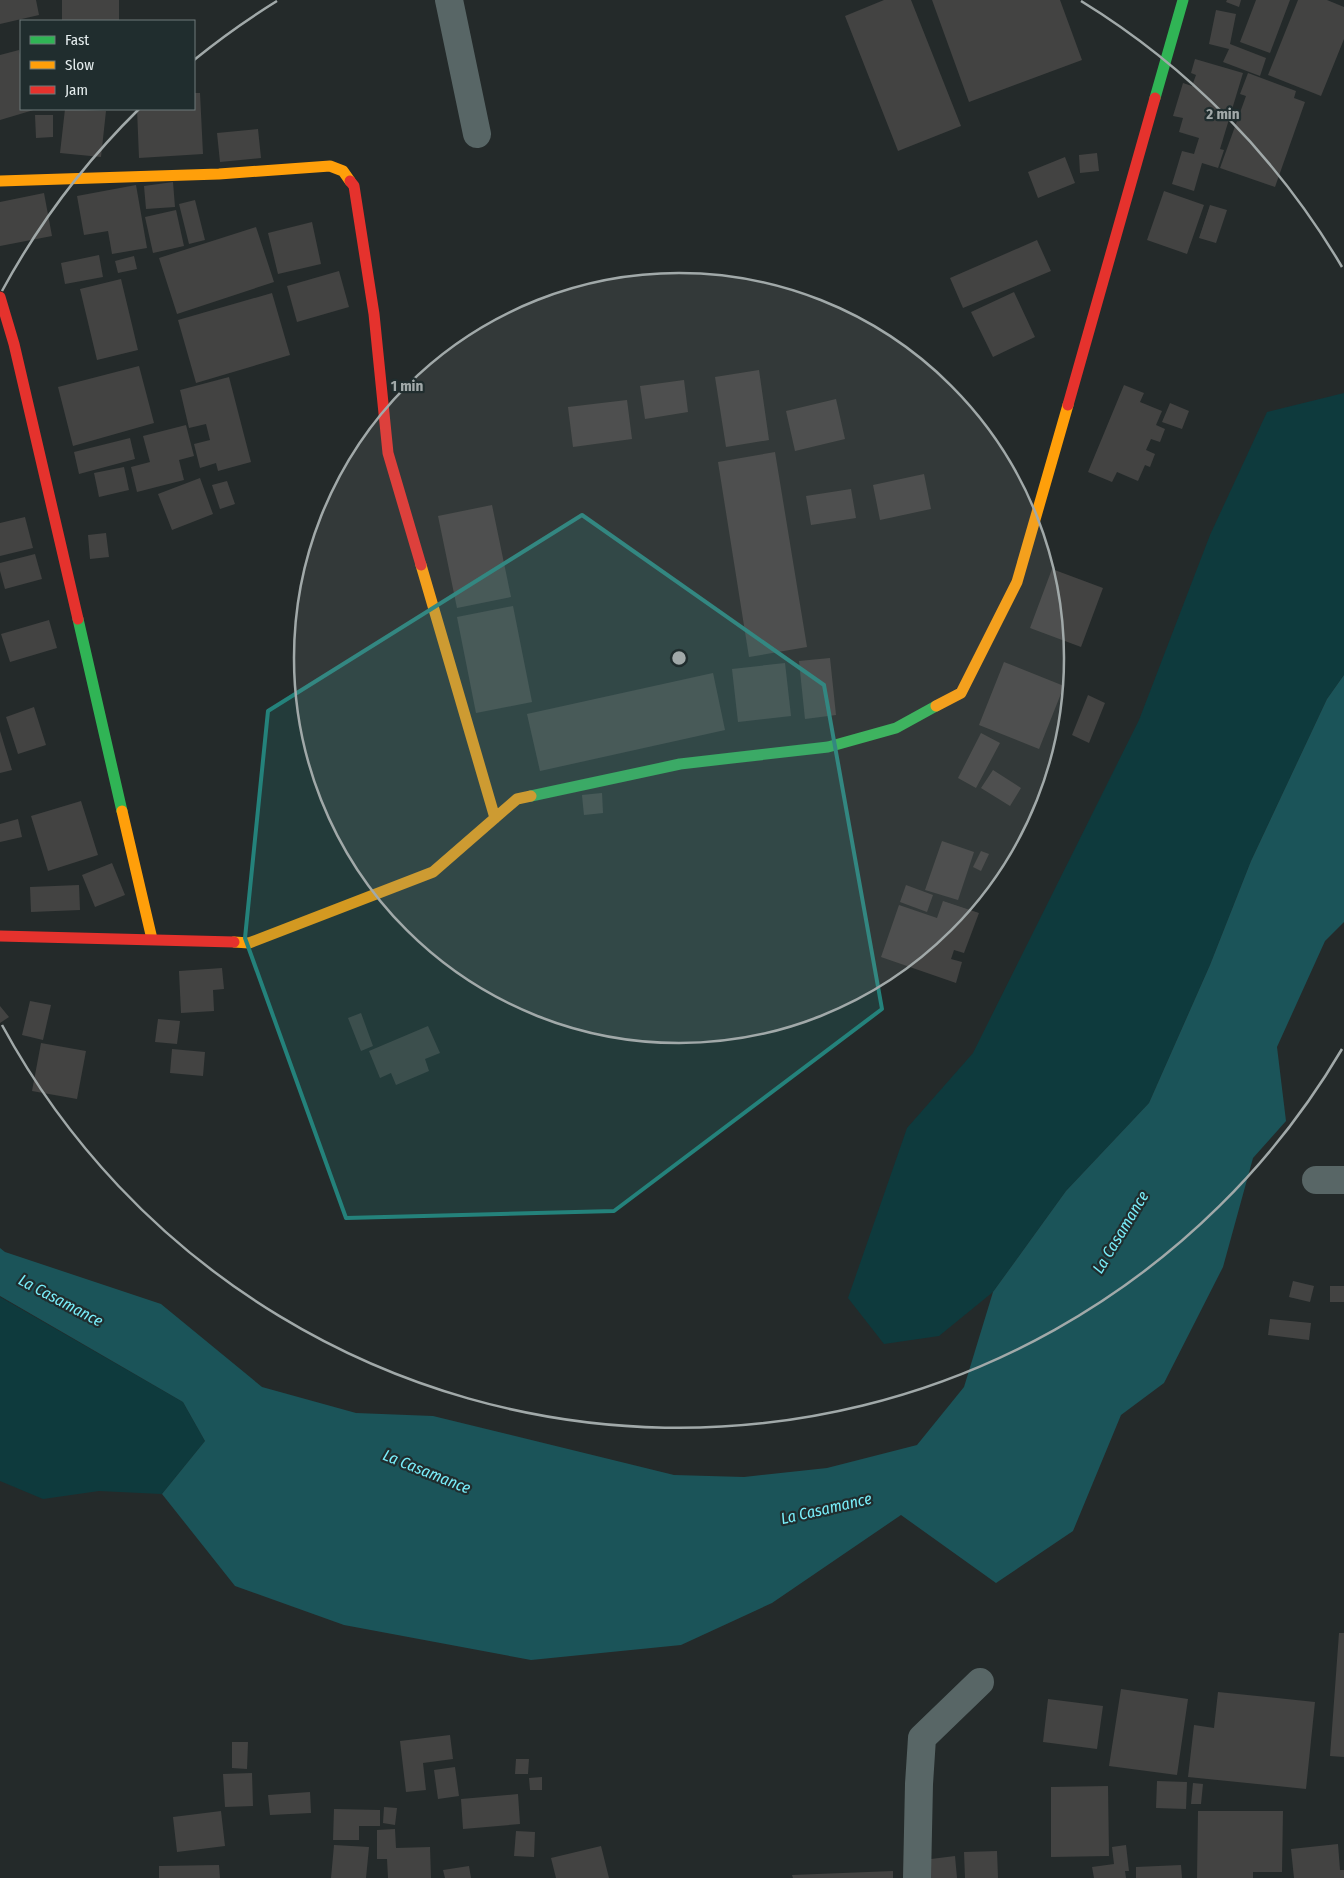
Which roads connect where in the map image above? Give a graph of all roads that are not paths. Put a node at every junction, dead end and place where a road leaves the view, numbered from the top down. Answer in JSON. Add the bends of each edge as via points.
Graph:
{"nodes":[{"id":1,"x":449,"y":0,"type":"edge"},
{"id":2,"x":1183,"y":0,"type":"edge"},
{"id":3,"x":477,"y":134,"type":"dead end"},
{"id":4,"x":0,"y":181,"type":"edge"},
{"id":5,"x":0,"y":297,"type":"edge"},
{"id":6,"x":495,"y":818,"type":"junction"},
{"id":7,"x":0,"y":936,"type":"edge"},
{"id":8,"x":152,"y":939,"type":"junction"},
{"id":9,"x":1316,"y":1180,"type":"dead end"},
{"id":10,"x":1344,"y":1180,"type":"edge"},
{"id":11,"x":980,"y":1682,"type":"dead end"},
{"id":12,"x":917,"y":1878,"type":"edge"}],
"edges":[{"from":1,"to":3,"type":"street"},
{"from":2,"to":6,"type":"street","via":[[1017,582],[961,693],[896,728],[828,747],[680,764],[517,799]]},
{"from":4,"to":6,"type":"street","via":[[219,174],[330,166],[344,171],[354,186],[356,196],[374,314],[388,453]]},
{"from":5,"to":8,"type":"street"},
{"from":6,"to":8,"type":"street","via":[[434,872],[249,943]]},
{"from":7,"to":8,"type":"street"},
{"from":9,"to":10,"type":"street"},
{"from":11,"to":12,"type":"street","via":[[922,1738]]}]}
